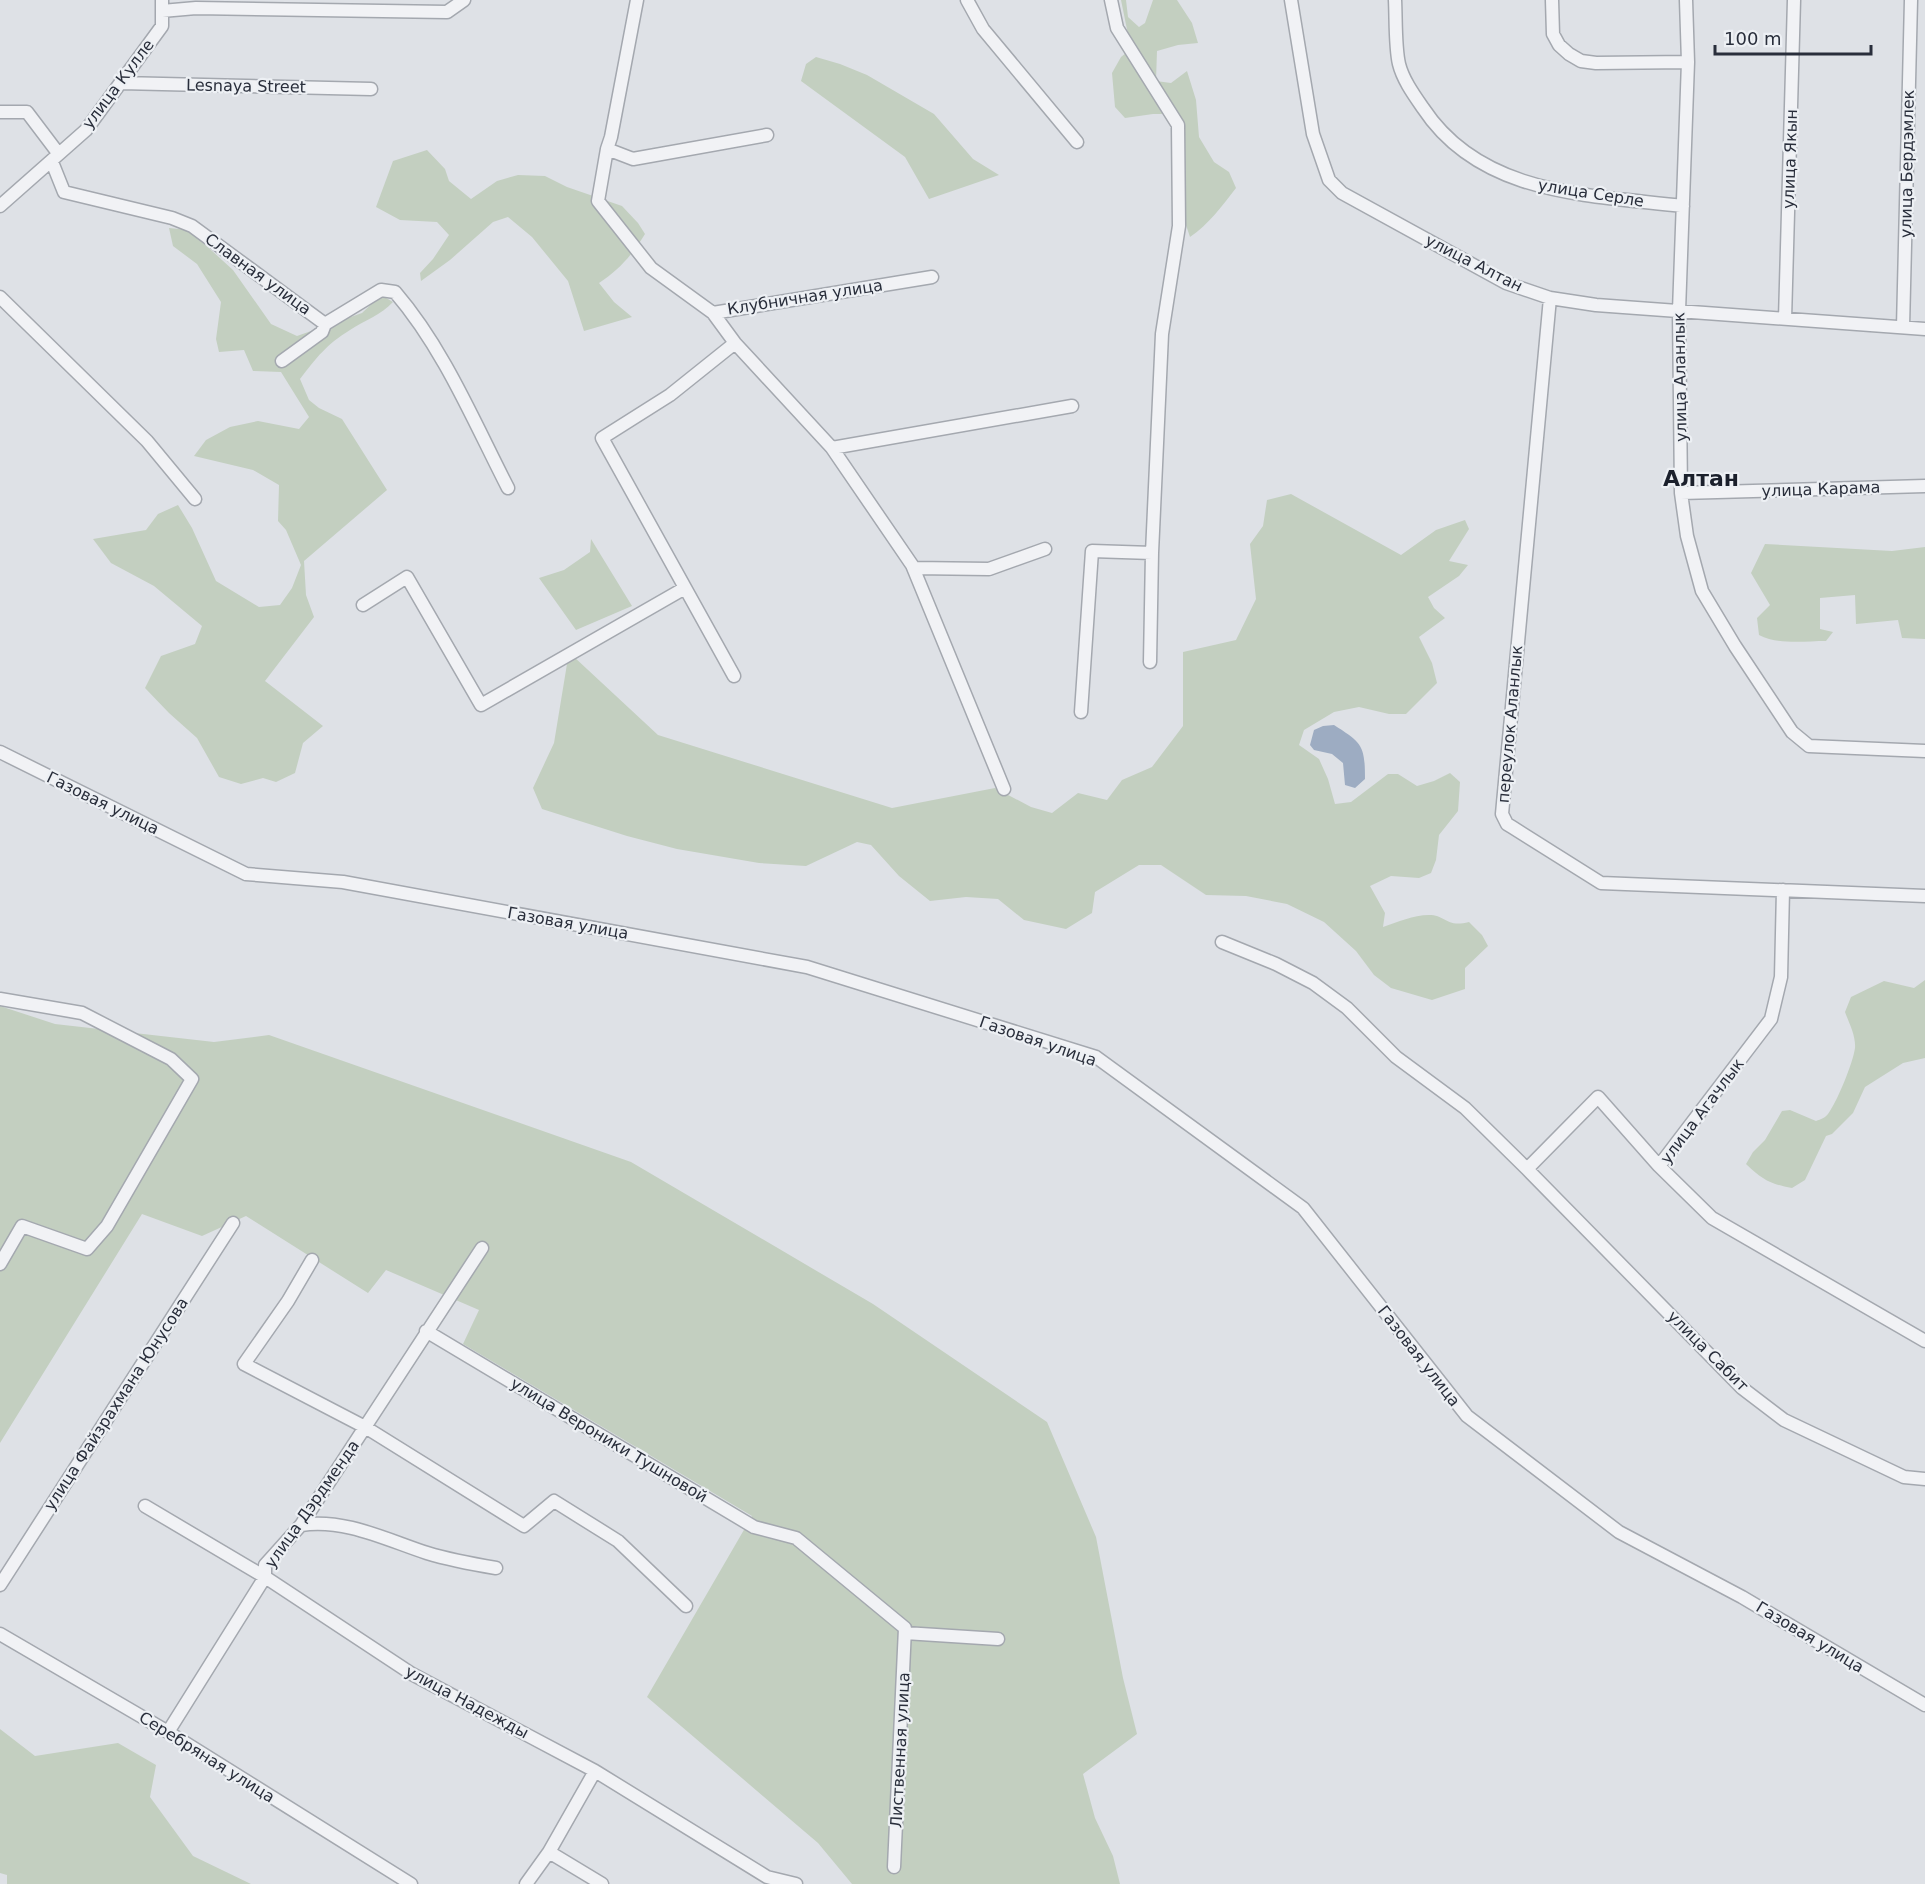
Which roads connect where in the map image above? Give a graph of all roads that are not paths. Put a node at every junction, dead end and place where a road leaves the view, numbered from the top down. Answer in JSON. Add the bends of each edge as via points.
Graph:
{"nodes":[{"id":1,"x":464,"y":0,"type":"edge"},
{"id":2,"x":637,"y":0,"type":"edge"},
{"id":3,"x":967,"y":0,"type":"edge"},
{"id":4,"x":1111,"y":0,"type":"edge"},
{"id":5,"x":1291,"y":0,"type":"edge"},
{"id":6,"x":1395,"y":0,"type":"edge"},
{"id":7,"x":1552,"y":0,"type":"edge"},
{"id":8,"x":1686,"y":0,"type":"edge"},
{"id":9,"x":1794,"y":0,"type":"edge"},
{"id":10,"x":1911,"y":0,"type":"edge"},
{"id":11,"x":162,"y":6,"type":"edge"},
{"id":12,"x":1688,"y":62,"type":"junction"},
{"id":13,"x":121,"y":83,"type":"junction"},
{"id":14,"x":371,"y":89,"type":"dead end"},
{"id":15,"x":0,"y":112,"type":"edge"},
{"id":16,"x":767,"y":135,"type":"dead end"},
{"id":17,"x":1077,"y":142,"type":"dead end"},
{"id":18,"x":607,"y":149,"type":"junction"},
{"id":19,"x":55,"y":157,"type":"junction"},
{"id":20,"x":0,"y":206,"type":"edge"},
{"id":21,"x":1683,"y":206,"type":"junction"},
{"id":22,"x":932,"y":277,"type":"dead end"},
{"id":23,"x":0,"y":297,"type":"edge"},
{"id":24,"x":1550,"y":298,"type":"junction"},
{"id":25,"x":1678,"y":311,"type":"junction"},
{"id":26,"x":713,"y":313,"type":"junction"},
{"id":27,"x":1785,"y":319,"type":"junction"},
{"id":28,"x":325,"y":324,"type":"junction"},
{"id":29,"x":1903,"y":327,"type":"junction"},
{"id":30,"x":1925,"y":329,"type":"edge"},
{"id":31,"x":735,"y":344,"type":"junction"},
{"id":32,"x":282,"y":361,"type":"dead end"},
{"id":33,"x":1072,"y":406,"type":"dead end"},
{"id":34,"x":832,"y":448,"type":"junction"},
{"id":35,"x":1925,"y":486,"type":"edge"},
{"id":36,"x":508,"y":488,"type":"dead end"},
{"id":37,"x":1682,"y":493,"type":"junction"},
{"id":38,"x":195,"y":499,"type":"dead end"},
{"id":39,"x":1045,"y":549,"type":"dead end"},
{"id":40,"x":1152,"y":553,"type":"junction"},
{"id":41,"x":914,"y":568,"type":"junction"},
{"id":42,"x":684,"y":588,"type":"junction"},
{"id":43,"x":363,"y":605,"type":"dead end"},
{"id":44,"x":1150,"y":662,"type":"dead end"},
{"id":45,"x":734,"y":676,"type":"dead end"},
{"id":46,"x":1081,"y":712,"type":"dead end"},
{"id":47,"x":1925,"y":751,"type":"edge"},
{"id":48,"x":0,"y":752,"type":"edge"},
{"id":49,"x":1004,"y":789,"type":"dead end"},
{"id":50,"x":1783,"y":890,"type":"junction"},
{"id":51,"x":1925,"y":896,"type":"edge"},
{"id":52,"x":1222,"y":942,"type":"dead end"},
{"id":53,"x":0,"y":999,"type":"edge"},
{"id":54,"x":1659,"y":1166,"type":"junction"},
{"id":55,"x":1527,"y":1169,"type":"junction"},
{"id":56,"x":233,"y":1223,"type":"dead end"},
{"id":57,"x":482,"y":1248,"type":"dead end"},
{"id":58,"x":312,"y":1260,"type":"dead end"},
{"id":59,"x":0,"y":1264,"type":"edge"},
{"id":60,"x":426,"y":1330,"type":"junction"},
{"id":61,"x":1925,"y":1341,"type":"edge"},
{"id":62,"x":365,"y":1427,"type":"junction"},
{"id":63,"x":1925,"y":1479,"type":"edge"},
{"id":64,"x":145,"y":1506,"type":"dead end"},
{"id":65,"x":301,"y":1525,"type":"junction"},
{"id":66,"x":496,"y":1568,"type":"dead end"},
{"id":67,"x":265,"y":1577,"type":"junction"},
{"id":68,"x":0,"y":1585,"type":"edge"},
{"id":69,"x":686,"y":1606,"type":"dead end"},
{"id":70,"x":905,"y":1633,"type":"junction"},
{"id":71,"x":0,"y":1634,"type":"edge"},
{"id":72,"x":998,"y":1640,"type":"dead end"},
{"id":73,"x":1925,"y":1705,"type":"edge"},
{"id":74,"x":168,"y":1732,"type":"junction"},
{"id":75,"x":595,"y":1771,"type":"junction"},
{"id":76,"x":549,"y":1852,"type":"junction"},
{"id":77,"x":894,"y":1867,"type":"dead end"},
{"id":78,"x":411,"y":1884,"type":"edge"},
{"id":79,"x":526,"y":1884,"type":"edge"},
{"id":80,"x":602,"y":1884,"type":"edge"},
{"id":81,"x":796,"y":1884,"type":"edge"}],
"edges":[{"from":1,"to":11,"type":"street","via":[[447,12]]},
{"from":2,"to":18,"type":"street","name":"Клубничная улица"},
{"from":3,"to":17,"type":"street","via":[[983,29]]},
{"from":4,"to":40,"type":"street","via":[[1117,28],[1178,126],[1179,226],[1162,334]]},
{"from":5,"to":24,"type":"street","name":"улица Алтан","via":[[1314,134],[1329,180],[1342,193],[1506,282]]},
{"from":6,"to":21,"type":"street","name":"улица Серле","via":[[1399,64],[1411,90],[1440,130],[1472,158],[1509,178],[1560,191]]},
{"from":7,"to":12,"type":"street","via":[[1553,34],[1559,45],[1581,61]]},
{"from":8,"to":12,"type":"street","name":"улица Аланлык"},
{"from":9,"to":27,"type":"street","name":"улица Якын"},
{"from":10,"to":29,"type":"street","name":"улица Бердэмлек"},
{"from":11,"to":13,"type":"street","name":"улица Кулле","via":[[162,26]]},
{"from":12,"to":21,"type":"street","name":"улица Аланлык"},
{"from":13,"to":14,"type":"street","name":"Lesnaya Street"},
{"from":13,"to":19,"type":"street","name":"улица Кулле","via":[[86,130]]},
{"from":15,"to":19,"type":"street","via":[[27,112]]},
{"from":16,"to":18,"type":"street","via":[[633,159]]},
{"from":18,"to":26,"type":"street","name":"Клубничная улица","via":[[598,201],[651,268]]},
{"from":19,"to":20,"type":"street","name":"улица Кулле"},
{"from":19,"to":28,"type":"street","name":"Славная улица","via":[[64,192],[192,226]]},
{"from":21,"to":25,"type":"street","name":"улица Аланлык"},
{"from":22,"to":26,"type":"street","name":"Клубничная улица"},
{"from":23,"to":38,"type":"street","via":[[147,441]]},
{"from":24,"to":25,"type":"street","name":"улица Алтан"},
{"from":24,"to":50,"type":"street","name":"переулок Аланлык","via":[[1502,814],[1512,827],[1601,883]]},
{"from":25,"to":27,"type":"street","name":"улица Алтан"},
{"from":25,"to":37,"type":"street","name":"улица Аланлык"},
{"from":26,"to":31,"type":"street"},
{"from":27,"to":29,"type":"street","name":"улица Алтан"},
{"from":28,"to":32,"type":"street","via":[[322,332]]},
{"from":28,"to":36,"type":"street","name":"Славная улица","via":[[381,290],[395,292],[449,372]]},
{"from":29,"to":30,"type":"street","name":"улица Алтан"},
{"from":31,"to":34,"type":"street"},
{"from":31,"to":42,"type":"street","via":[[670,395],[602,438]]},
{"from":33,"to":34,"type":"street"},
{"from":34,"to":41,"type":"street"},
{"from":35,"to":37,"type":"street","name":"улица Карама"},
{"from":37,"to":47,"type":"street","name":"улица Аланлык","via":[[1687,536],[1702,591],[1792,732],[1809,746]]},
{"from":39,"to":41,"type":"street","via":[[989,569]]},
{"from":40,"to":44,"type":"street"},
{"from":40,"to":46,"type":"street","via":[[1092,551]]},
{"from":41,"to":49,"type":"street"},
{"from":42,"to":43,"type":"street","via":[[481,705],[407,577]]},
{"from":42,"to":45,"type":"street"},
{"from":48,"to":73,"type":"street","name":"Газовая улица","via":[[246,874],[343,882],[807,967],[1096,1057],[1303,1208],[1467,1416],[1619,1532],[1742,1597]]},
{"from":50,"to":51,"type":"street","name":"переулок Аланлык"},
{"from":50,"to":54,"type":"street","name":"улица Агачлык","via":[[1781,977],[1771,1019]]},
{"from":52,"to":55,"type":"street","name":"улица Сабит","via":[[1313,983],[1347,1008],[1396,1057],[1465,1108]]},
{"from":53,"to":59,"type":"street","via":[[82,1013],[171,1059],[192,1079],[107,1226],[87,1249],[22,1226]]},
{"from":54,"to":55,"type":"street","via":[[1598,1097]]},
{"from":54,"to":61,"type":"street","name":"улица Агачлык","via":[[1712,1218]]},
{"from":55,"to":63,"type":"street","name":"улица Сабит","via":[[1751,1394],[1784,1420],[1904,1478]]},
{"from":56,"to":68,"type":"street","name":"улица Файзрахмана Юнусова"},
{"from":57,"to":60,"type":"street","name":"улица Дэрдменда"},
{"from":58,"to":62,"type":"street","via":[[244,1364]]},
{"from":60,"to":62,"type":"street","name":"улица Дэрдменда"},
{"from":60,"to":70,"type":"street","name":"улица Вероники Тушновой","via":[[754,1527],[796,1538],[905,1628]]},
{"from":62,"to":65,"type":"street","name":"улица Дэрдменда"},
{"from":62,"to":69,"type":"street","via":[[524,1526],[554,1501],[618,1541]]},
{"from":64,"to":67,"type":"street","name":"улица Надежды"},
{"from":65,"to":66,"type":"street","via":[[329,1523],[454,1561]]},
{"from":65,"to":67,"type":"street","name":"улица Дэрдменда","via":[[265,1565]]},
{"from":67,"to":74,"type":"street","name":"улица Дэрдменда"},
{"from":67,"to":75,"type":"street","name":"улица Надежды","via":[[412,1674]]},
{"from":70,"to":72,"type":"street"},
{"from":70,"to":77,"type":"street","name":"Лиственная улица"},
{"from":71,"to":74,"type":"street","name":"Серебряная улица"},
{"from":74,"to":78,"type":"street","name":"Серебряная улица"},
{"from":75,"to":76,"type":"street"},
{"from":75,"to":81,"type":"street","name":"улица Надежды","via":[[766,1877]]},
{"from":76,"to":79,"type":"street"},
{"from":76,"to":80,"type":"street"}]}
